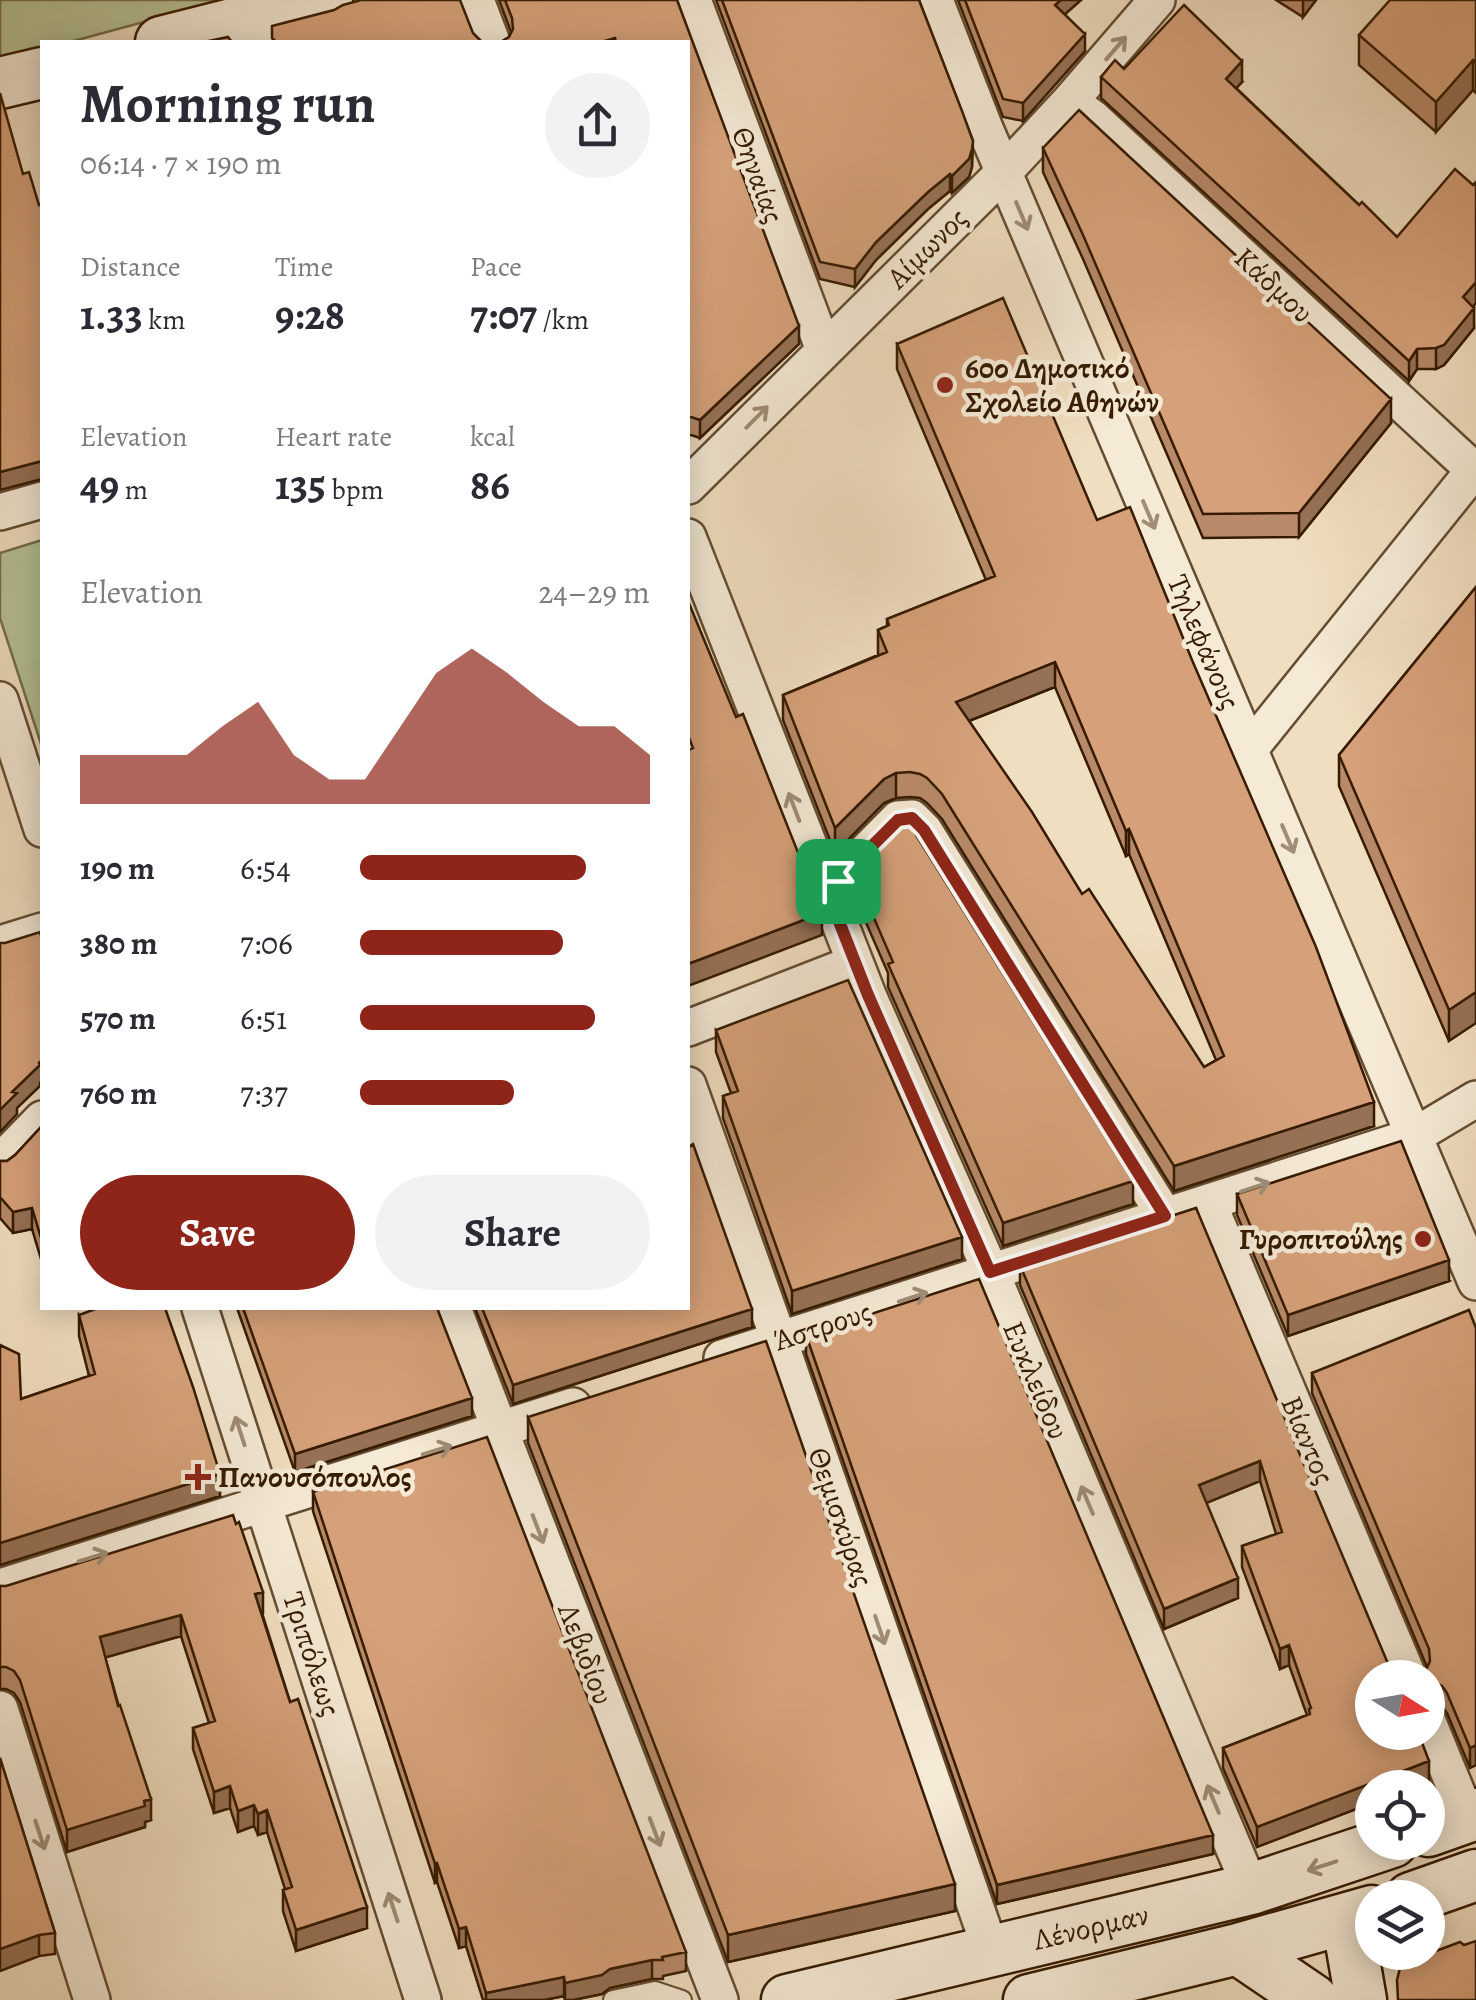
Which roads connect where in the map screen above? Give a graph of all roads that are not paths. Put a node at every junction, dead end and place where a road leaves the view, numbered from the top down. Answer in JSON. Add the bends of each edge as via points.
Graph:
{"nodes":[{"id":1,"x":327,"y":0,"type":"edge"},
{"id":2,"x":476,"y":0,"type":"edge"},
{"id":3,"x":693,"y":0,"type":"edge"},
{"id":4,"x":936,"y":0,"type":"edge"},
{"id":5,"x":1157,"y":0,"type":"edge"},
{"id":6,"x":224,"y":35,"type":"edge"},
{"id":7,"x":179,"y":40,"type":"edge"},
{"id":8,"x":491,"y":40,"type":"edge"},
{"id":9,"x":40,"y":73,"type":"edge"},
{"id":10,"x":0,"y":83,"type":"edge"},
{"id":11,"x":1070,"y":101,"type":"junction"},
{"id":12,"x":1004,"y":172,"type":"junction"},
{"id":13,"x":824,"y":350,"type":"junction"},
{"id":14,"x":1475,"y":471,"type":"edge"},
{"id":15,"x":690,"y":484,"type":"edge"},
{"id":16,"x":40,"y":501,"type":"edge"},
{"id":17,"x":0,"y":512,"type":"edge"},
{"id":18,"x":690,"y":543,"type":"edge"},
{"id":19,"x":0,"y":700,"type":"edge"},
{"id":20,"x":1250,"y":750,"type":"junction"},
{"id":21,"x":40,"y":823,"type":"edge"},
{"id":22,"x":827,"y":891,"type":"junction"},
{"id":23,"x":40,"y":932,"type":"edge"},
{"id":24,"x":0,"y":944,"type":"edge"},
{"id":25,"x":855,"y":964,"type":"junction"},
{"id":26,"x":690,"y":1027,"type":"edge"},
{"id":27,"x":690,"y":1091,"type":"edge"},
{"id":28,"x":1476,"y":1099,"type":"edge"},
{"id":29,"x":40,"y":1120,"type":"edge"},
{"id":30,"x":1414,"y":1136,"type":"junction"},
{"id":31,"x":0,"y":1162,"type":"edge"},
{"id":32,"x":1208,"y":1202,"type":"junction"},
{"id":33,"x":1165,"y":1216,"type":"junction"},
{"id":34,"x":990,"y":1272,"type":"junction"},
{"id":35,"x":1476,"y":1282,"type":"edge"},
{"id":36,"x":201,"y":1310,"type":"edge"},
{"id":37,"x":454,"y":1310,"type":"edge"},
{"id":38,"x":779,"y":1340,"type":"junction"},
{"id":39,"x":686,"y":1370,"type":"edge"},
{"id":40,"x":612,"y":1394,"type":"edge"},
{"id":41,"x":500,"y":1430,"type":"junction"},
{"id":42,"x":264,"y":1504,"type":"junction"},
{"id":43,"x":0,"y":1586,"type":"edge"},
{"id":44,"x":1400,"y":1660,"type":"edge"},
{"id":45,"x":0,"y":1709,"type":"edge"},
{"id":46,"x":1436,"y":1750,"type":"edge"},
{"id":47,"x":1457,"y":1821,"type":"edge"},
{"id":48,"x":1355,"y":1854,"type":"edge"},
{"id":49,"x":1476,"y":1875,"type":"edge"},
{"id":50,"x":1445,"y":1886,"type":"edge"},
{"id":51,"x":1252,"y":1889,"type":"junction"},
{"id":52,"x":1355,"y":1916,"type":"edge"},
{"id":53,"x":1238,"y":1948,"type":"junction"},
{"id":54,"x":991,"y":1951,"type":"junction"},
{"id":55,"x":1361,"y":1970,"type":"edge"},
{"id":56,"x":92,"y":2000,"type":"edge"},
{"id":57,"x":423,"y":2000,"type":"edge"},
{"id":58,"x":613,"y":2000,"type":"edge"},
{"id":59,"x":682,"y":2000,"type":"edge"},
{"id":60,"x":720,"y":2000,"type":"edge"},
{"id":61,"x":786,"y":2000,"type":"edge"},
{"id":62,"x":1029,"y":2000,"type":"edge"},
{"id":63,"x":1312,"y":2000,"type":"edge"},
{"id":64,"x":1361,"y":2000,"type":"edge"}],
"edges":[{"from":1,"to":6,"type":"main road"},
{"from":2,"to":8,"type":"street"},
{"from":3,"to":13,"type":"street","name":"Θηναίας"},
{"from":4,"to":12,"type":"street","name":"Τηλεφάνους"},
{"from":11,"to":5,"type":"street","name":"Αίμωνος","one_way":true},
{"from":6,"to":7,"type":"main road"},
{"from":9,"to":10,"type":"main road"},
{"from":11,"to":12,"type":"street","name":"Αίμωνος"},
{"from":11,"to":14,"type":"street","name":"Κάδμου"},
{"from":12,"to":13,"type":"street","name":"Αίμωνος"},
{"from":12,"to":20,"type":"street","name":"Τηλεφάνους","one_way":true},
{"from":15,"to":13,"type":"street","name":"Αίμωνος","one_way":true},
{"from":14,"to":20,"type":"street"},
{"from":16,"to":17,"type":"street"},
{"from":22,"to":18,"type":"street","name":"Ευκλείδου","one_way":true},
{"from":19,"to":21,"type":"street"},
{"from":20,"to":30,"type":"street","name":"Τηλεφάνους","one_way":true},
{"from":22,"to":25,"type":"street","name":"Ευκλείδου"},
{"from":22,"to":33,"type":"street","via":[[898,820],[912,818]]},
{"from":23,"to":24,"type":"street"},
{"from":25,"to":26,"type":"street"},
{"from":25,"to":34,"type":"street","name":"Ευκλείδου"},
{"from":27,"to":38,"type":"street","name":"Θεμισκύρας"},
{"from":28,"to":30,"type":"street","name":"Άστρους"},
{"from":29,"to":31,"type":"street"},
{"from":32,"to":30,"type":"street","name":"Άστρους","one_way":true},
{"from":30,"to":35,"type":"street","name":"Τηλεφάνους"},
{"from":32,"to":33,"type":"street","name":"Άστρους"},
{"from":32,"to":44,"type":"street","name":"Βίαντος"},
{"from":33,"to":34,"type":"street","name":"Άστρους"},
{"from":38,"to":34,"type":"street","name":"Άστρους","one_way":true},
{"from":51,"to":34,"type":"street","name":"Ευκλείδου","one_way":true},
{"from":42,"to":36,"type":"street","name":"Τριπόλεως","one_way":true},
{"from":37,"to":41,"type":"street","name":"Λεβιδίου"},
{"from":38,"to":39,"type":"street","name":"Άστρους"},
{"from":38,"to":54,"type":"street","name":"Θεμισκύρας","one_way":true},
{"from":40,"to":41,"type":"street"},
{"from":42,"to":41,"type":"street","one_way":true},
{"from":41,"to":60,"type":"street","name":"Λεβιδίου","one_way":true},
{"from":43,"to":42,"type":"street","one_way":true},
{"from":57,"to":42,"type":"street","name":"Τριπόλεως","one_way":true},
{"from":45,"to":56,"type":"street","one_way":true},
{"from":46,"to":47,"type":"street"},
{"from":48,"to":51,"type":"main road","name":"Λένορμαν","one_way":true},
{"from":49,"to":50,"type":"main road"},
{"from":51,"to":54,"type":"main road","name":"Λένορμαν"},
{"from":52,"to":53,"type":"main road","name":"Λένορμαν"},
{"from":53,"to":62,"type":"main road","name":"Λένορμαν"},
{"from":53,"to":63,"type":"main road"},
{"from":54,"to":61,"type":"main road","name":"Λένορμαν"},
{"from":55,"to":64,"type":"main road"},
{"from":58,"to":59,"type":"lane","via":[[655,1991]]}]}
